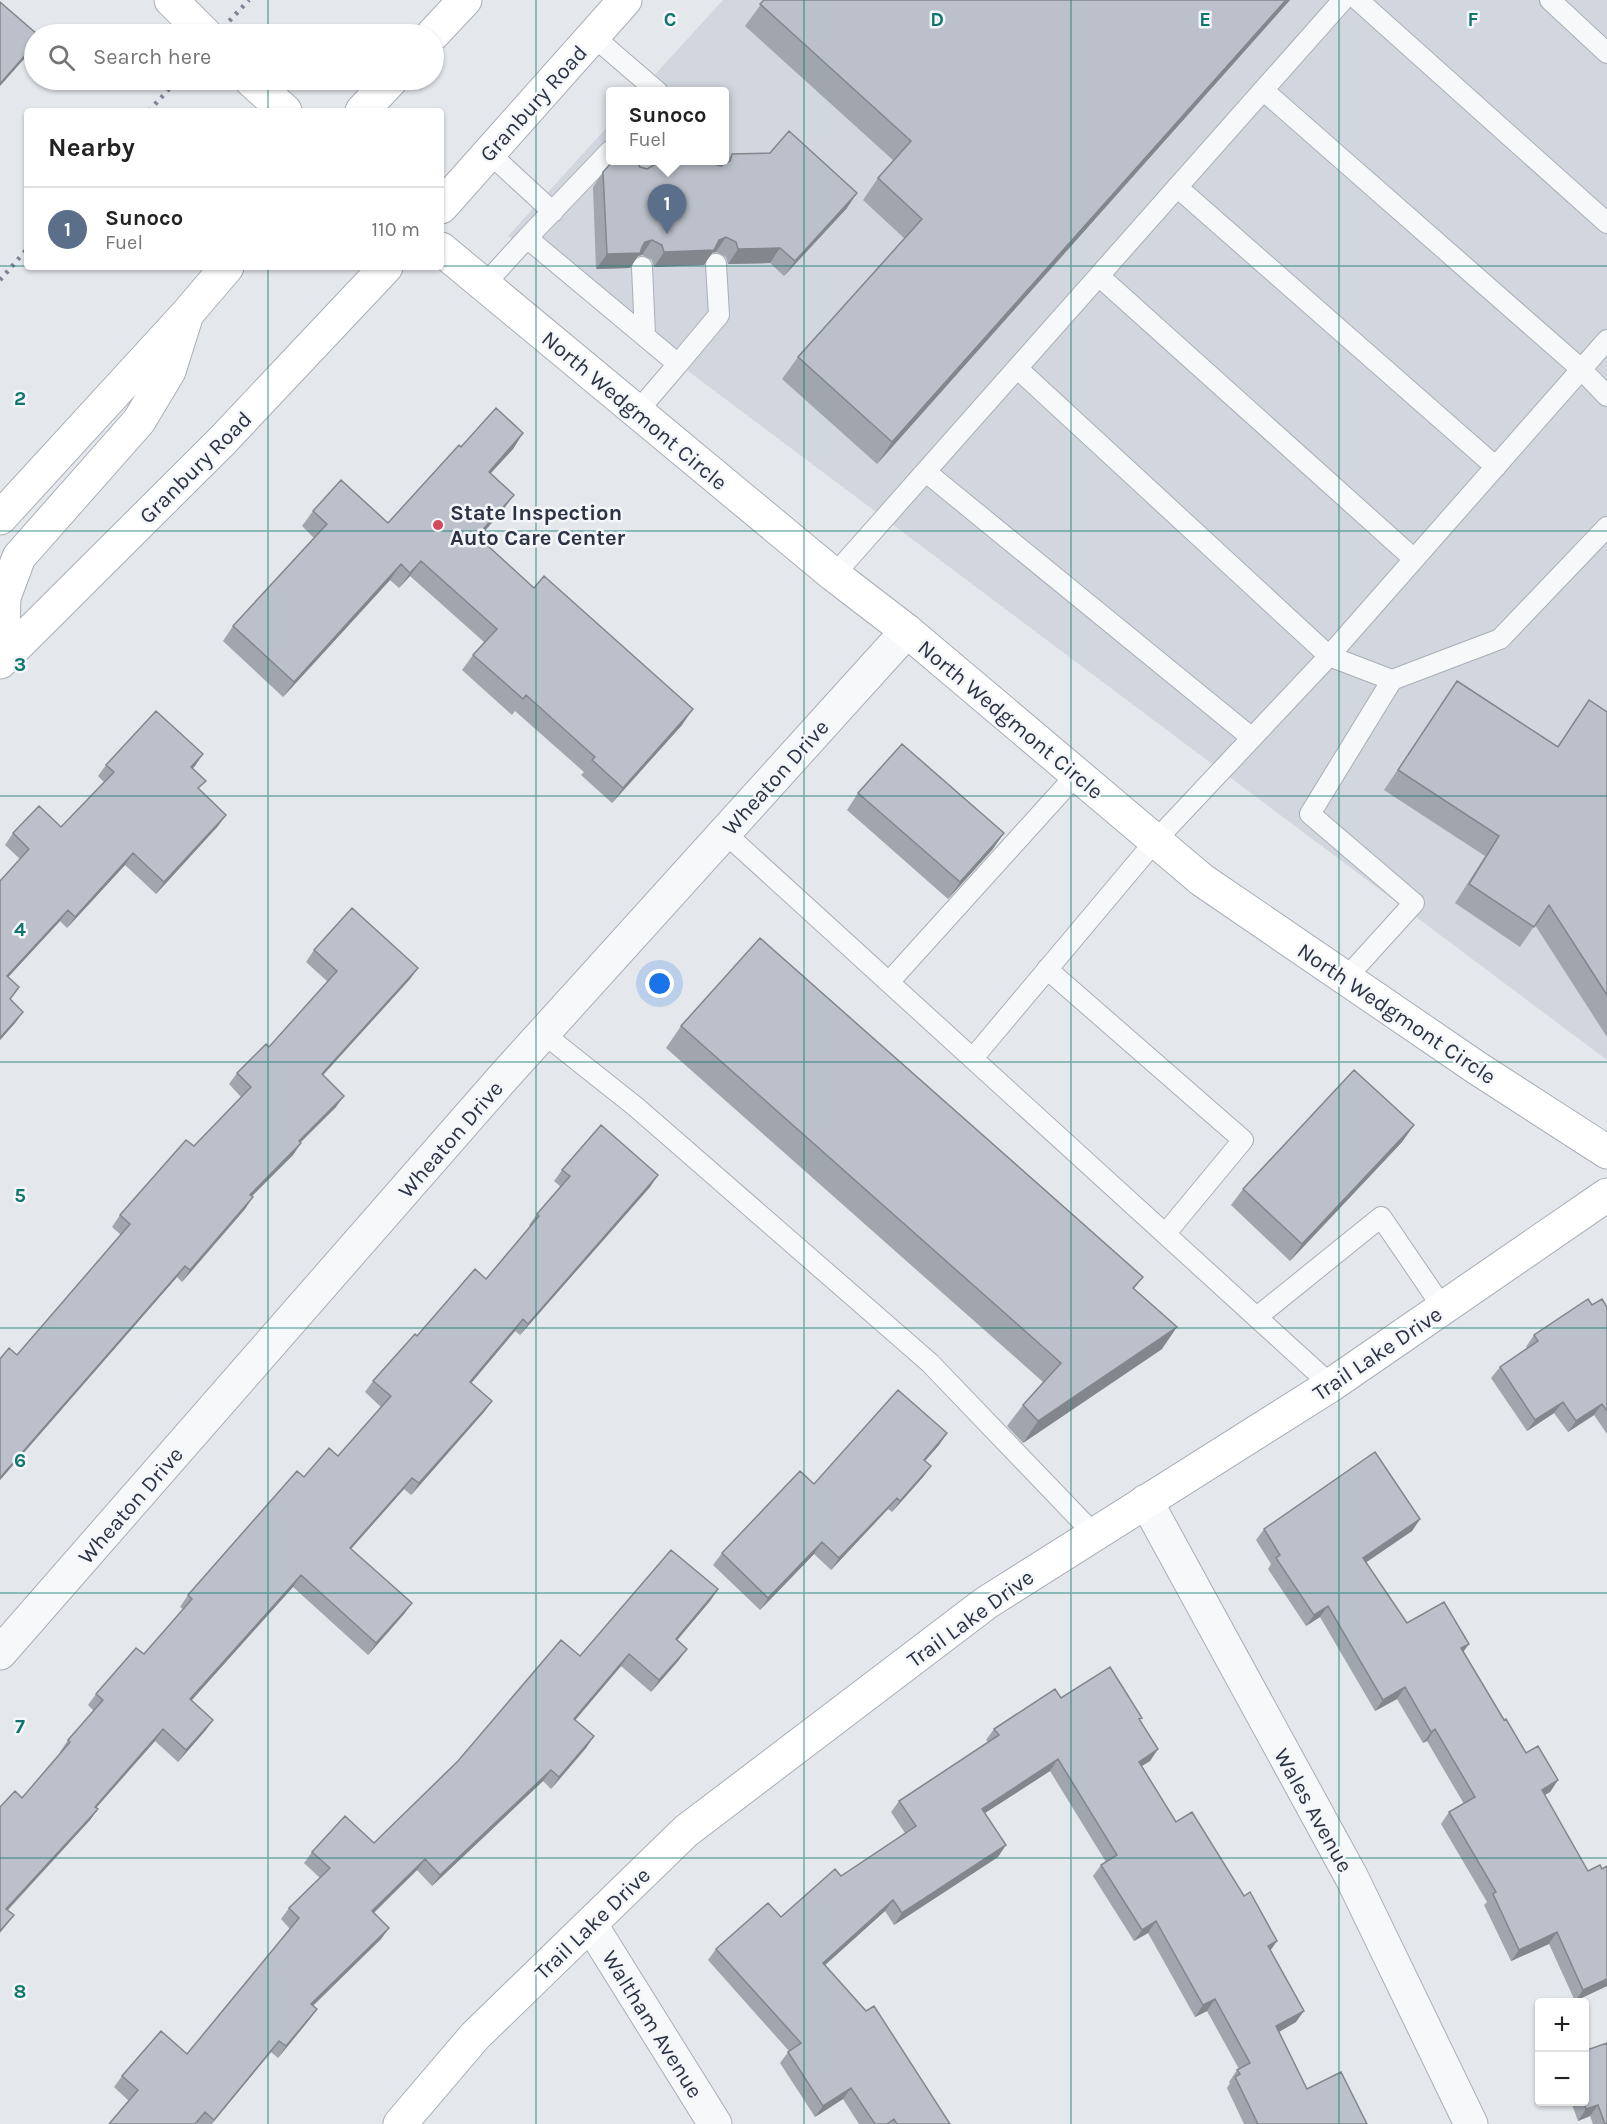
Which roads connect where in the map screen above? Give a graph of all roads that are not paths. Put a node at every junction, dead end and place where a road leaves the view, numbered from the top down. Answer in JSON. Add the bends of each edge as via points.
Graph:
{"nodes":[{"id":1,"x":171,"y":0,"type":"edge"},
{"id":2,"x":465,"y":0,"type":"edge"},
{"id":3,"x":625,"y":0,"type":"edge"},
{"id":4,"x":1343,"y":0,"type":"edge"},
{"id":5,"x":1358,"y":0,"type":"edge"},
{"id":6,"x":1550,"y":0,"type":"edge"},
{"id":7,"x":194,"y":24,"type":"edge"},
{"id":8,"x":442,"y":24,"type":"edge"},
{"id":9,"x":593,"y":36,"type":"junction"},
{"id":10,"x":1607,"y":53,"type":"edge"},
{"id":11,"x":652,"y":87,"type":"edge"},
{"id":12,"x":262,"y":90,"type":"edge"},
{"id":13,"x":382,"y":90,"type":"edge"},
{"id":14,"x":1263,"y":90,"type":"junction"},
{"id":15,"x":282,"y":108,"type":"edge"},
{"id":16,"x":365,"y":108,"type":"edge"},
{"id":17,"x":489,"y":153,"type":"junction"},
{"id":18,"x":606,"y":155,"type":"edge"},
{"id":19,"x":1177,"y":187,"type":"junction"},
{"id":20,"x":444,"y":204,"type":"edge"},
{"id":21,"x":553,"y":212,"type":"junction"},
{"id":22,"x":1607,"y":223,"type":"edge"},
{"id":23,"x":527,"y":238,"type":"junction"},
{"id":24,"x":444,"y":252,"type":"edge"},
{"id":25,"x":716,"y":264,"type":"edge"},
{"id":26,"x":642,"y":267,"type":"edge"},
{"id":27,"x":224,"y":270,"type":"edge"},
{"id":28,"x":383,"y":270,"type":"edge"},
{"id":29,"x":1099,"y":276,"type":"junction"},
{"id":30,"x":484,"y":285,"type":"junction"},
{"id":31,"x":187,"y":314,"type":"junction"},
{"id":32,"x":645,"y":335,"type":"junction"},
{"id":33,"x":1607,"y":340,"type":"edge"},
{"id":34,"x":678,"y":363,"type":"junction"},
{"id":35,"x":1017,"y":368,"type":"junction"},
{"id":36,"x":1581,"y":369,"type":"junction"},
{"id":37,"x":1607,"y":396,"type":"edge"},
{"id":38,"x":637,"y":412,"type":"junction"},
{"id":39,"x":1496,"y":467,"type":"junction"},
{"id":40,"x":926,"y":472,"type":"junction"},
{"id":41,"x":0,"y":518,"type":"edge"},
{"id":42,"x":1607,"y":527,"type":"edge"},
{"id":43,"x":1414,"y":560,"type":"junction"},
{"id":44,"x":834,"y":575,"type":"junction"},
{"id":45,"x":907,"y":632,"type":"junction"},
{"id":46,"x":1329,"y":656,"type":"junction"},
{"id":47,"x":1,"y":663,"type":"edge"},
{"id":48,"x":1392,"y":680,"type":"junction"},
{"id":49,"x":1252,"y":738,"type":"junction"},
{"id":50,"x":1077,"y":774,"type":"junction"},
{"id":51,"x":725,"y":833,"type":"junction"},
{"id":52,"x":1156,"y":840,"type":"junction"},
{"id":53,"x":1047,"y":969,"type":"junction"},
{"id":54,"x":1346,"y":978,"type":"junction"},
{"id":55,"x":889,"y":982,"type":"junction"},
{"id":56,"x":544,"y":1034,"type":"junction"},
{"id":57,"x":973,"y":1058,"type":"junction"},
{"id":58,"x":1607,"y":1152,"type":"edge"},
{"id":59,"x":1607,"y":1196,"type":"edge"},
{"id":60,"x":1166,"y":1233,"type":"junction"},
{"id":61,"x":1443,"y":1308,"type":"junction"},
{"id":62,"x":1257,"y":1317,"type":"junction"},
{"id":63,"x":1331,"y":1385,"type":"junction"},
{"id":64,"x":1146,"y":1501,"type":"junction"},
{"id":65,"x":1094,"y":1534,"type":"junction"},
{"id":66,"x":0,"y":1653,"type":"edge"},
{"id":67,"x":591,"y":1925,"type":"junction"},
{"id":68,"x":400,"y":2124,"type":"edge"},
{"id":69,"x":715,"y":2124,"type":"edge"},
{"id":70,"x":1471,"y":2124,"type":"edge"}],
"edges":[{"from":1,"to":7,"type":"street"},
{"from":2,"to":8,"type":"street"},
{"from":3,"to":9,"type":"street","name":"Granbury Road"},
{"from":4,"to":14,"type":"lane"},
{"from":5,"to":22,"type":"lane"},
{"from":6,"to":10,"type":"lane"},
{"from":9,"to":11,"type":"lane"},
{"from":9,"to":17,"type":"street","name":"Granbury Road"},
{"from":12,"to":15,"type":"street"},
{"from":13,"to":16,"type":"street"},
{"from":14,"to":19,"type":"lane"},
{"from":14,"to":36,"type":"lane"},
{"from":17,"to":20,"type":"street","name":"Granbury Road"},
{"from":17,"to":21,"type":"lane"},
{"from":18,"to":21,"type":"lane"},
{"from":19,"to":29,"type":"lane"},
{"from":19,"to":39,"type":"lane"},
{"from":21,"to":23,"type":"lane"},
{"from":23,"to":30,"type":"lane"},
{"from":23,"to":32,"type":"lane"},
{"from":24,"to":30,"type":"street","name":"North Wedgmont Circle"},
{"from":25,"to":34,"type":"lane","via":[[719,315]]},
{"from":26,"to":32,"type":"lane"},
{"from":27,"to":31,"type":"street"},
{"from":28,"to":47,"type":"street","name":"Granbury Road","via":[[222,441]]},
{"from":29,"to":35,"type":"lane"},
{"from":29,"to":43,"type":"lane"},
{"from":30,"to":38,"type":"street","name":"North Wedgmont Circle"},
{"from":31,"to":41,"type":"street"},
{"from":31,"to":47,"type":"street","via":[[169,371],[139,421],[19,557],[3,597]]},
{"from":32,"to":34,"type":"lane"},
{"from":33,"to":36,"type":"lane"},
{"from":34,"to":38,"type":"lane"},
{"from":35,"to":40,"type":"lane"},
{"from":35,"to":46,"type":"lane"},
{"from":36,"to":37,"type":"lane"},
{"from":36,"to":39,"type":"lane"},
{"from":38,"to":44,"type":"street","name":"North Wedgmont Circle"},
{"from":39,"to":43,"type":"lane"},
{"from":40,"to":44,"type":"lane"},
{"from":40,"to":49,"type":"lane"},
{"from":42,"to":48,"type":"lane","via":[[1500,639]]},
{"from":43,"to":46,"type":"lane"},
{"from":44,"to":45,"type":"street","name":"North Wedgmont Circle"},
{"from":45,"to":50,"type":"street","name":"North Wedgmont Circle"},
{"from":45,"to":51,"type":"street","name":"Wheaton Drive"},
{"from":46,"to":48,"type":"lane"},
{"from":46,"to":49,"type":"lane"},
{"from":48,"to":54,"type":"lane","via":[[1310,814],[1414,903]]},
{"from":49,"to":52,"type":"lane"},
{"from":50,"to":52,"type":"street","name":"North Wedgmont Circle"},
{"from":50,"to":55,"type":"lane"},
{"from":51,"to":55,"type":"lane"},
{"from":51,"to":56,"type":"street","name":"Wheaton Drive"},
{"from":52,"to":53,"type":"lane"},
{"from":52,"to":54,"type":"street","name":"North Wedgmont Circle","via":[[1202,880]]},
{"from":53,"to":57,"type":"lane"},
{"from":53,"to":60,"type":"lane","via":[[1243,1140]]},
{"from":54,"to":58,"type":"street","name":"North Wedgmont Circle"},
{"from":55,"to":57,"type":"lane"},
{"from":56,"to":65,"type":"lane","via":[[636,1107],[930,1363]]},
{"from":56,"to":66,"type":"street","name":"Wheaton Drive"},
{"from":57,"to":60,"type":"lane"},
{"from":59,"to":61,"type":"street","name":"Trail Lake Drive"},
{"from":60,"to":62,"type":"lane"},
{"from":61,"to":62,"type":"lane","via":[[1381,1217]]},
{"from":61,"to":63,"type":"street","name":"Trail Lake Drive"},
{"from":62,"to":63,"type":"lane"},
{"from":63,"to":64,"type":"street","name":"Trail Lake Drive"},
{"from":64,"to":65,"type":"street","name":"Trail Lake Drive"},
{"from":64,"to":70,"type":"street","name":"Wales Avenue","via":[[1352,1878]]},
{"from":65,"to":67,"type":"street","name":"Trail Lake Drive","via":[[986,1603],[686,1831]]},
{"from":67,"to":68,"type":"street","name":"Trail Lake Drive","via":[[475,2036]]},
{"from":67,"to":69,"type":"street","name":"Waltham Avenue"}]}
